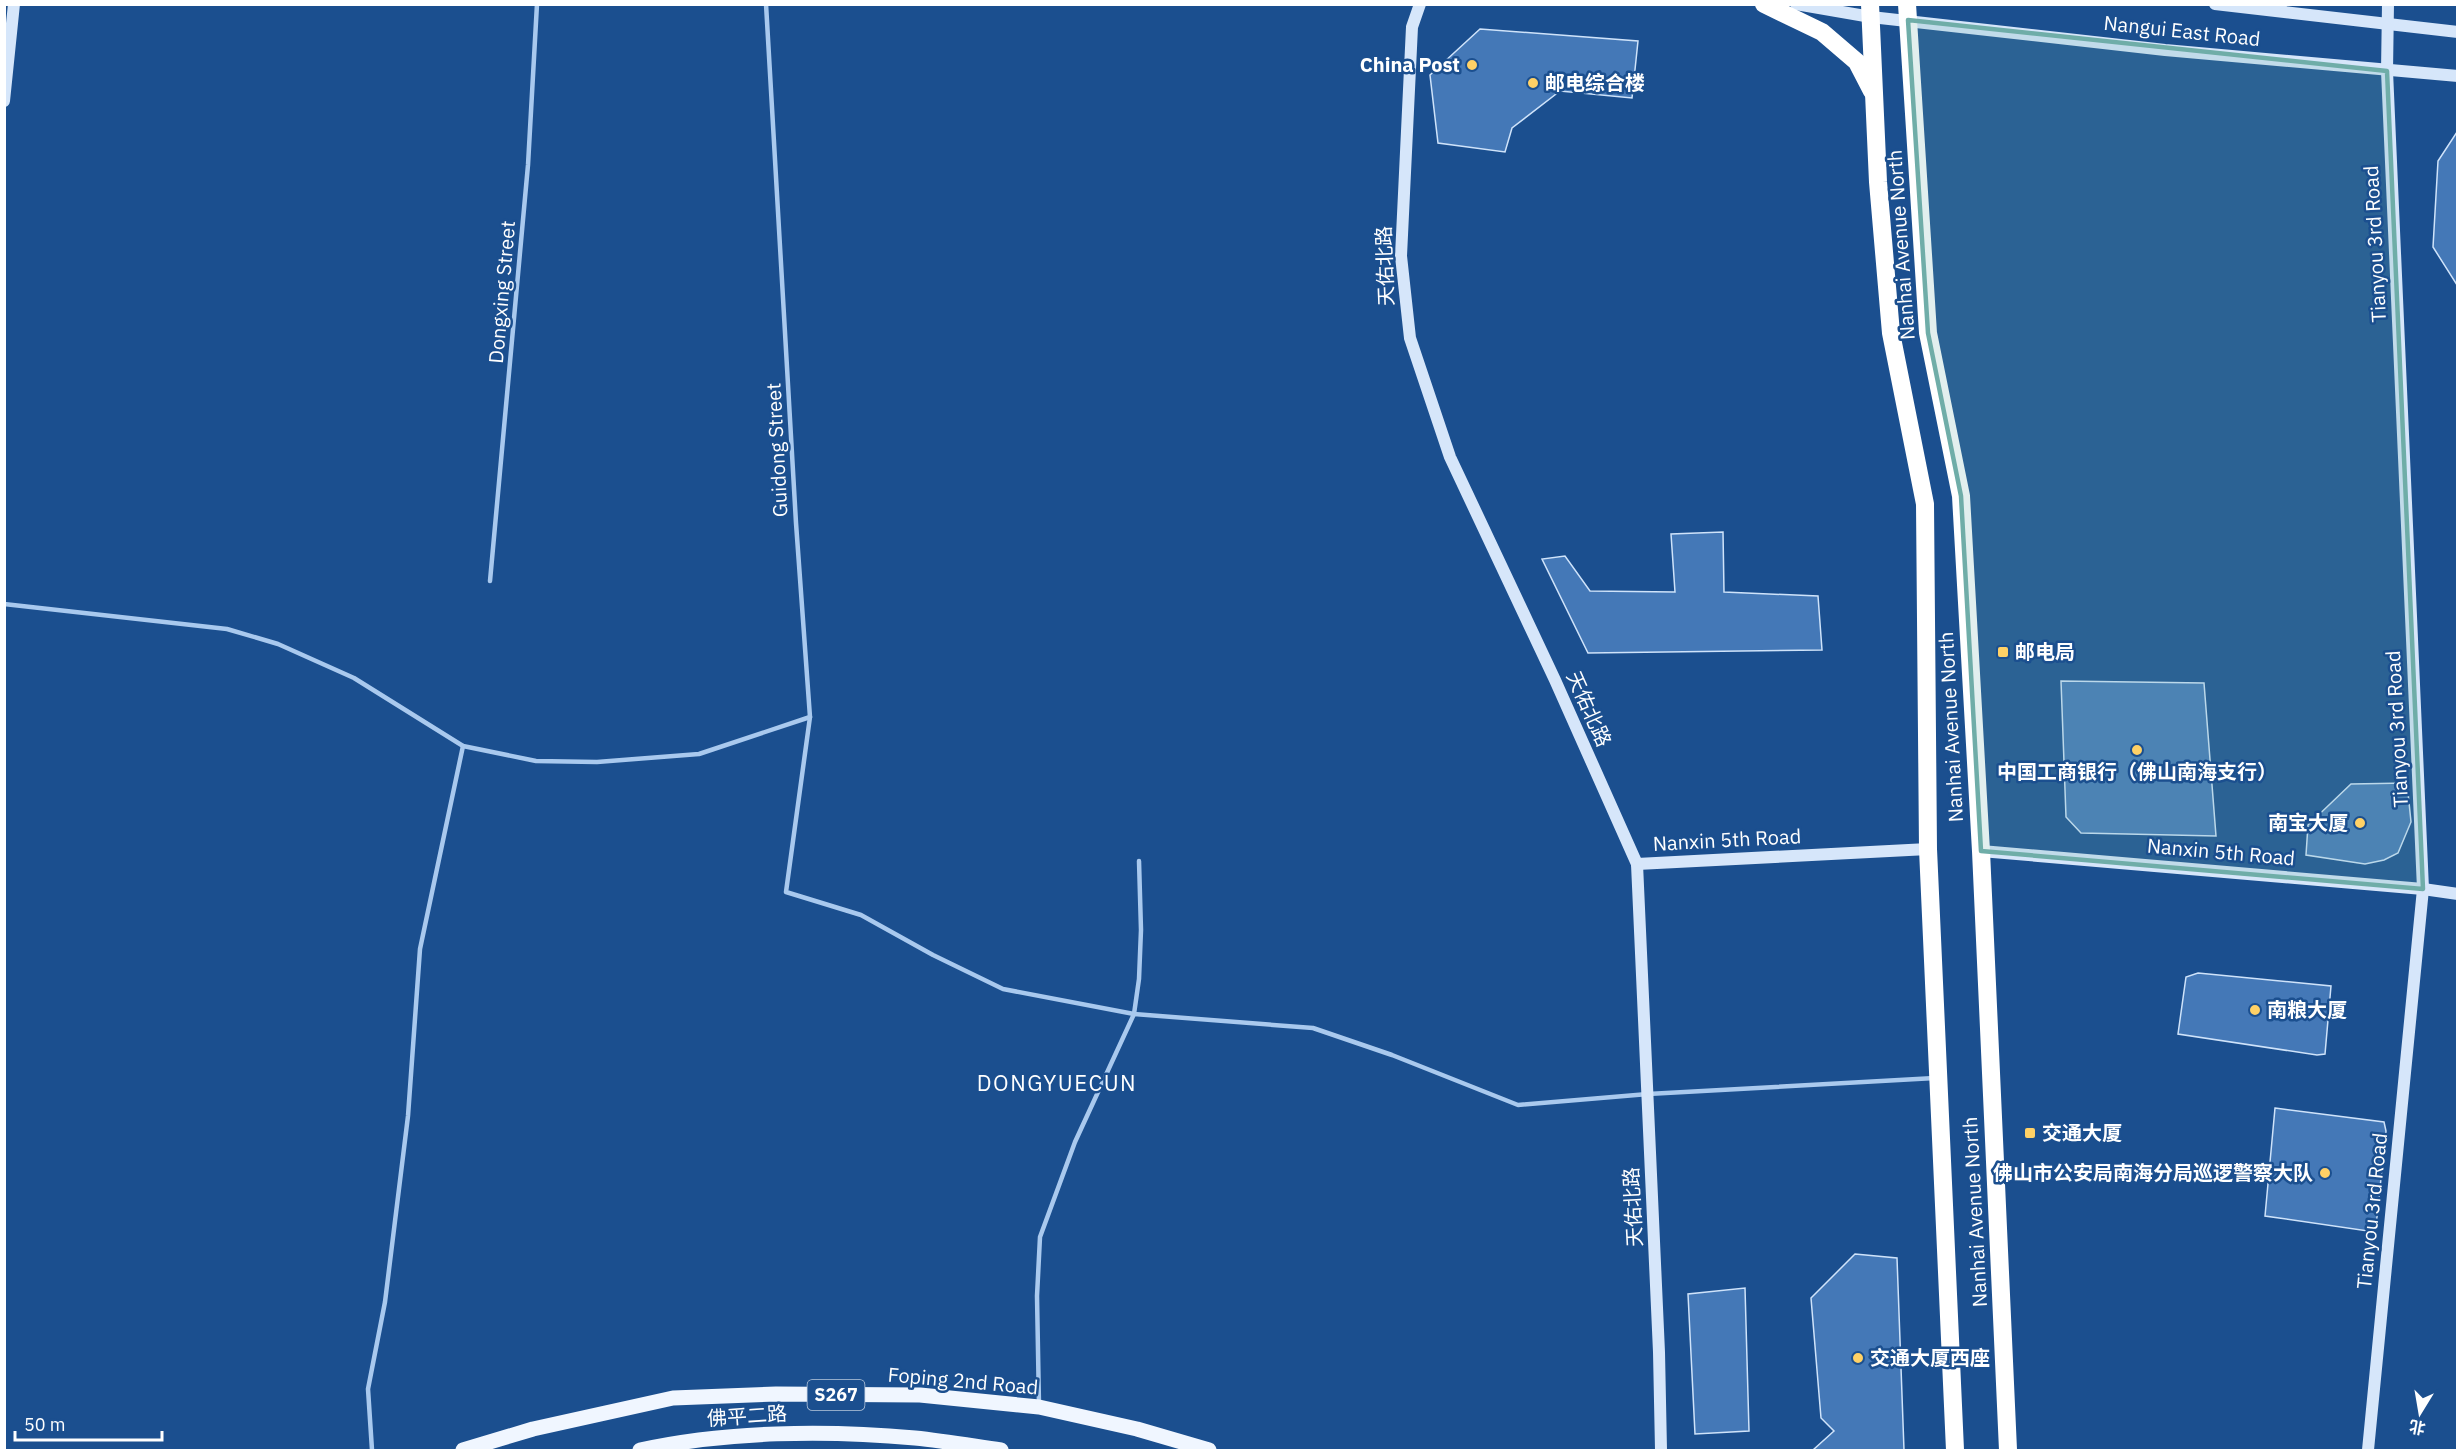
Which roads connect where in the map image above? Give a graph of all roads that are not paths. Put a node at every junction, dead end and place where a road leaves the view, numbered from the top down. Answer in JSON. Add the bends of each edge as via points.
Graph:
{"nodes":[{"id":1,"x":14,"y":4,"type":"edge"},
{"id":2,"x":537,"y":4,"type":"edge"},
{"id":3,"x":766,"y":4,"type":"edge"},
{"id":4,"x":1420,"y":4,"type":"edge"},
{"id":5,"x":1764,"y":4,"type":"edge"},
{"id":6,"x":1796,"y":4,"type":"edge"},
{"id":7,"x":2215,"y":4,"type":"edge"},
{"id":8,"x":2388,"y":4,"type":"edge"},
{"id":9,"x":1870,"y":11,"type":"edge"},
{"id":10,"x":1907,"y":12,"type":"edge"},
{"id":11,"x":2389,"y":26,"type":"junction"},
{"id":12,"x":2457,"y":32,"type":"edge"},
{"id":13,"x":2387,"y":71,"type":"junction"},
{"id":14,"x":2457,"y":76,"type":"edge"},
{"id":15,"x":1874,"y":95,"type":"junction"},
{"id":16,"x":4,"y":101,"type":"edge"},
{"id":17,"x":490,"y":581,"type":"dead end"},
{"id":18,"x":4,"y":604,"type":"edge"},
{"id":19,"x":810,"y":717,"type":"junction"},
{"id":20,"x":463,"y":746,"type":"junction"},
{"id":21,"x":1928,"y":849,"type":"junction"},
{"id":22,"x":1981,"y":851,"type":"junction"},
{"id":23,"x":1140,"y":861,"type":"dead end"},
{"id":24,"x":1637,"y":864,"type":"junction"},
{"id":25,"x":2423,"y":889,"type":"junction"},
{"id":26,"x":2457,"y":894,"type":"edge"},
{"id":27,"x":1134,"y":1014,"type":"junction"},
{"id":28,"x":1938,"y":1077,"type":"junction"},
{"id":29,"x":1648,"y":1094,"type":"junction"},
{"id":30,"x":1039,"y":1407,"type":"junction"},
{"id":31,"x":372,"y":1450,"type":"edge"},
{"id":32,"x":463,"y":1450,"type":"edge"},
{"id":33,"x":640,"y":1450,"type":"edge"},
{"id":34,"x":1001,"y":1450,"type":"edge"},
{"id":35,"x":1209,"y":1450,"type":"edge"},
{"id":36,"x":1661,"y":1450,"type":"edge"},
{"id":37,"x":1955,"y":1450,"type":"edge"},
{"id":38,"x":2008,"y":1450,"type":"edge"},
{"id":39,"x":2368,"y":1450,"type":"edge"}],
"edges":[{"from":1,"to":16,"type":"street"},
{"from":2,"to":17,"type":"lane","name":"Dongxing Street","via":[[528,165]]},
{"from":3,"to":19,"type":"lane","name":"Guidong Street"},
{"from":4,"to":24,"type":"street","name":"天佑北路","via":[[1412,27],[1401,256],[1410,338],[1450,457]]},
{"from":5,"to":15,"type":"highway","via":[[1822,32],[1857,62]]},
{"from":6,"to":9,"type":"street","name":"Nangui East Road"},
{"from":7,"to":11,"type":"street"},
{"from":8,"to":11,"type":"street","name":"Tianyou 3rd Road"},
{"from":9,"to":10,"type":"street","name":"Nangui East Road"},
{"from":9,"to":15,"type":"highway","name":"Nanhai Avenue North"},
{"from":10,"to":13,"type":"street","name":"Nangui East Road","via":[[2165,50]]},
{"from":10,"to":22,"type":"highway","name":"Nanhai Avenue North","via":[[1929,333],[1961,496]]},
{"from":11,"to":12,"type":"street"},
{"from":11,"to":13,"type":"street","name":"Tianyou 3rd Road"},
{"from":13,"to":14,"type":"street","name":"Nangui East Road"},
{"from":13,"to":25,"type":"street","name":"Tianyou 3rd Road"},
{"from":15,"to":21,"type":"highway","name":"Nanhai Avenue North","via":[[1891,333],[1925,504]]},
{"from":18,"to":20,"type":"lane","via":[[227,630],[278,644],[354,678]]},
{"from":19,"to":20,"type":"lane","via":[[699,754],[597,762],[536,761]]},
{"from":19,"to":27,"type":"lane","name":"Guidong Street","via":[[786,892],[861,915],[1003,989]]},
{"from":20,"to":31,"type":"lane","via":[[420,949],[406,1127],[385,1302],[368,1389]]},
{"from":21,"to":24,"type":"street","name":"Nanxin 5th Road"},
{"from":21,"to":28,"type":"highway","name":"Nanhai Avenue North"},
{"from":22,"to":25,"type":"street","name":"Nanxin 5th Road"},
{"from":22,"to":38,"type":"highway","name":"Nanhai Avenue North"},
{"from":23,"to":27,"type":"lane","via":[[1141,930]]},
{"from":24,"to":29,"type":"street","name":"天佑北路"},
{"from":25,"to":26,"type":"street","name":"Nanxin 5th Road"},
{"from":25,"to":39,"type":"street","name":"Tianyou 3rd Road"},
{"from":27,"to":29,"type":"lane","via":[[1313,1028],[1518,1105]]},
{"from":27,"to":30,"type":"lane","via":[[1075,1142],[1040,1237]]},
{"from":28,"to":29,"type":"lane"},
{"from":28,"to":37,"type":"highway","name":"Nanhai Avenue North"},
{"from":29,"to":36,"type":"street","name":"天佑北路"},
{"from":30,"to":32,"type":"main road","name":"Foping 2nd Road","number":"S267","via":[[920,1395],[673,1398],[533,1429]]},
{"from":30,"to":35,"type":"main road","name":"Foping 2nd Road","number":"S267"},
{"from":33,"to":34,"type":"main road","name":"佛平二路","via":[[784,1433],[915,1438]]}]}
